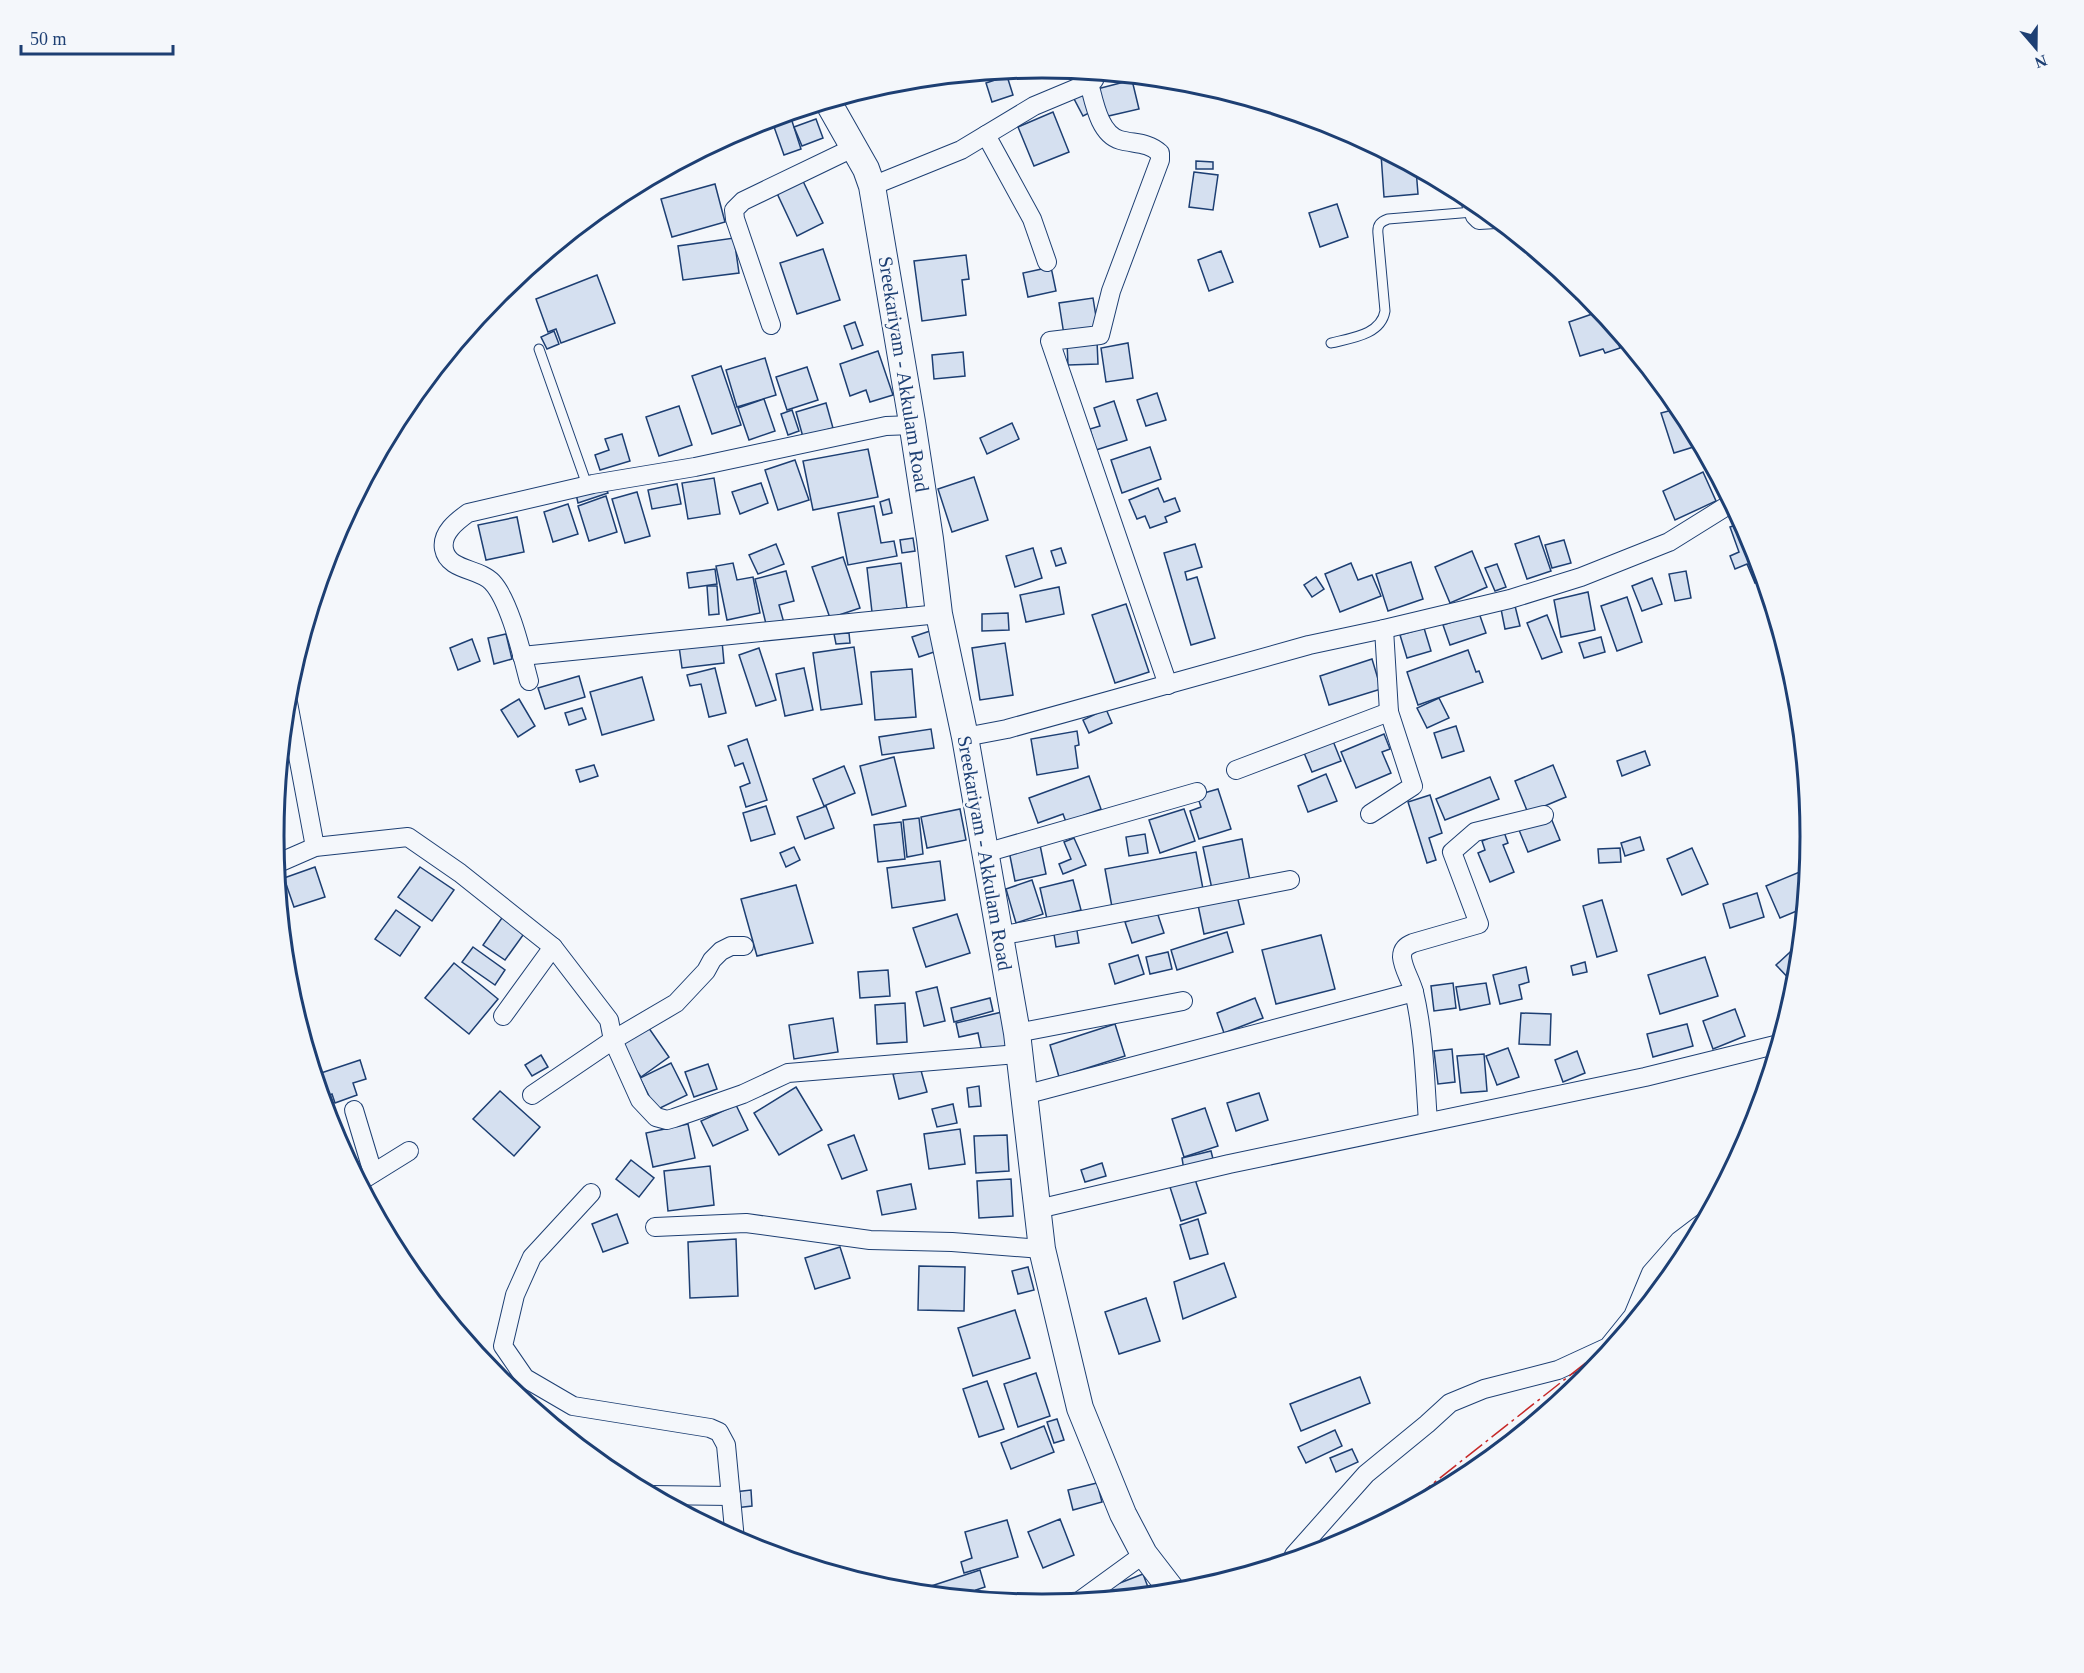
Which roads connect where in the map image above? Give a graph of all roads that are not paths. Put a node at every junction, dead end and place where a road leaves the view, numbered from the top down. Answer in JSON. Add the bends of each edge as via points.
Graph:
{"nodes":[{"id":1,"x":1089,"y":80,"type":"edge"},
{"id":2,"x":1093,"y":80,"type":"edge"},
{"id":3,"x":831,"y":108,"type":"edge"},
{"id":4,"x":986,"y":135,"type":"junction"},
{"id":5,"x":853,"y":148,"type":"junction"},
{"id":6,"x":872,"y":186,"type":"junction"},
{"id":7,"x":1463,"y":206,"type":"edge"},
{"id":8,"x":1047,"y":262,"type":"dead end"},
{"id":9,"x":771,"y":325,"type":"dead end"},
{"id":10,"x":1330,"y":343,"type":"dead end"},
{"id":11,"x":539,"y":349,"type":"dead end"},
{"id":12,"x":913,"y":425,"type":"junction"},
{"id":13,"x":587,"y":485,"type":"junction"},
{"id":14,"x":1725,"y":507,"type":"edge"},
{"id":15,"x":939,"y":614,"type":"junction"},
{"id":16,"x":1384,"y":629,"type":"junction"},
{"id":17,"x":522,"y":656,"type":"junction"},
{"id":18,"x":529,"y":681,"type":"dead end"},
{"id":19,"x":1168,"y":685,"type":"junction"},
{"id":20,"x":1389,"y":712,"type":"junction"},
{"id":21,"x":292,"y":724,"type":"edge"},
{"id":22,"x":965,"y":737,"type":"junction"},
{"id":23,"x":1236,"y":770,"type":"dead end"},
{"id":24,"x":1197,"y":792,"type":"dead end"},
{"id":25,"x":1370,"y":814,"type":"dead end"},
{"id":26,"x":1544,"y":815,"type":"dead end"},
{"id":27,"x":315,"y":847,"type":"junction"},
{"id":28,"x":985,"y":853,"type":"junction"},
{"id":29,"x":284,"y":860,"type":"edge"},
{"id":30,"x":1290,"y":880,"type":"dead end"},
{"id":31,"x":999,"y":936,"type":"junction"},
{"id":32,"x":553,"y":946,"type":"junction"},
{"id":33,"x":744,"y":946,"type":"dead end"},
{"id":34,"x":1414,"y":992,"type":"junction"},
{"id":35,"x":1183,"y":1000,"type":"dead end"},
{"id":36,"x":503,"y":1016,"type":"dead end"},
{"id":37,"x":613,"y":1040,"type":"junction"},
{"id":38,"x":1018,"y":1044,"type":"junction"},
{"id":39,"x":1771,"y":1046,"type":"edge"},
{"id":40,"x":532,"y":1095,"type":"dead end"},
{"id":41,"x":1024,"y":1095,"type":"junction"},
{"id":42,"x":354,"y":1110,"type":"dead end"},
{"id":43,"x":1428,"y":1122,"type":"junction"},
{"id":44,"x":409,"y":1151,"type":"dead end"},
{"id":45,"x":366,"y":1177,"type":"edge"},
{"id":46,"x":591,"y":1193,"type":"dead end"},
{"id":47,"x":1038,"y":1209,"type":"junction"},
{"id":48,"x":656,"y":1227,"type":"dead end"},
{"id":49,"x":1688,"y":1235,"type":"edge"},
{"id":50,"x":1042,"y":1249,"type":"junction"},
{"id":51,"x":1637,"y":1307,"type":"edge"},
{"id":52,"x":1598,"y":1351,"type":"edge"},
{"id":53,"x":667,"y":1495,"type":"edge"},
{"id":54,"x":730,"y":1496,"type":"junction"},
{"id":55,"x":734,"y":1529,"type":"edge"},
{"id":56,"x":1298,"y":1550,"type":"edge"},
{"id":57,"x":1144,"y":1554,"type":"junction"},
{"id":58,"x":1167,"y":1584,"type":"edge"},
{"id":59,"x":1090,"y":1593,"type":"edge"}],
"edges":[{"from":1,"to":4,"type":"street"},
{"from":2,"to":19,"type":"street","via":[[1100,120],[1110,134],[1118,140],[1152,146],[1160,153],[1160,160],[1111,291],[1100,336],[1050,341]]},
{"from":3,"to":5,"type":"main road","name":"Sreekariyam - Akkulam Road"},
{"from":4,"to":6,"type":"street","via":[[961,150]]},
{"from":4,"to":8,"type":"street","via":[[1024,204]]},
{"from":5,"to":6,"type":"main road","name":"Sreekariyam - Akkulam Road"},
{"from":5,"to":9,"type":"street","via":[[743,201],[734,210]]},
{"from":6,"to":12,"type":"main road","name":"Sreekariyam - Akkulam Road"},
{"from":7,"to":10,"type":"lane","via":[[1388,219],[1377,226],[1384,319],[1375,330]]},
{"from":11,"to":13,"type":"lane"},
{"from":12,"to":13,"type":"street","via":[[886,426]]},
{"from":12,"to":15,"type":"main road","name":"Sreekariyam - Akkulam Road"},
{"from":13,"to":17,"type":"street","via":[[468,513],[453,523],[446,536],[446,555],[493,583],[504,602]]},
{"from":14,"to":16,"type":"street","via":[[1669,542],[1581,578]]},
{"from":15,"to":17,"type":"street"},
{"from":15,"to":22,"type":"main road","name":"Sreekariyam - Akkulam Road"},
{"from":16,"to":19,"type":"street","via":[[1309,645]]},
{"from":16,"to":20,"type":"street"},
{"from":17,"to":18,"type":"street"},
{"from":19,"to":22,"type":"street"},
{"from":20,"to":23,"type":"street"},
{"from":20,"to":25,"type":"street","via":[[1413,786]]},
{"from":21,"to":27,"type":"street"},
{"from":22,"to":28,"type":"main road","name":"Sreekariyam - Akkulam Road"},
{"from":24,"to":28,"type":"street"},
{"from":26,"to":34,"type":"street","via":[[1475,832],[1452,852],[1479,924],[1405,947],[1403,961]]},
{"from":27,"to":29,"type":"street"},
{"from":27,"to":32,"type":"street","via":[[408,837]]},
{"from":28,"to":31,"type":"main road","name":"Sreekariyam - Akkulam Road"},
{"from":30,"to":31,"type":"street"},
{"from":31,"to":38,"type":"main road","name":"Sreekariyam - Akkulam Road"},
{"from":32,"to":36,"type":"street"},
{"from":32,"to":37,"type":"street","via":[[609,1020]]},
{"from":33,"to":37,"type":"street","via":[[721,951],[676,1003]]},
{"from":34,"to":41,"type":"street"},
{"from":34,"to":43,"type":"street"},
{"from":35,"to":38,"type":"street"},
{"from":37,"to":38,"type":"street","via":[[640,1100],[656,1117],[667,1119],[743,1094],[788,1073]]},
{"from":37,"to":40,"type":"street"},
{"from":38,"to":41,"type":"main road","name":"Sreekariyam - Akkulam Road"},
{"from":39,"to":43,"type":"street","via":[[1645,1077]]},
{"from":41,"to":47,"type":"main road","name":"Sreekariyam - Akkulam Road"},
{"from":42,"to":45,"type":"street"},
{"from":43,"to":47,"type":"street"},
{"from":44,"to":45,"type":"street"},
{"from":46,"to":54,"type":"street","via":[[532,1257],[515,1295],[503,1346],[525,1378],[573,1406],[719,1432],[726,1445]]},
{"from":47,"to":50,"type":"main road","name":"Sreekariyam - Akkulam Road"},
{"from":48,"to":50,"type":"street","via":[[746,1223],[870,1240]]},
{"from":49,"to":51,"type":"street","via":[[1651,1272]]},
{"from":50,"to":57,"type":"main road","name":"Sreekariyam - Akkulam Road","via":[[1080,1408],[1123,1514]]},
{"from":52,"to":56,"type":"street","via":[[1558,1370],[1484,1389],[1450,1403],[1366,1474]]},
{"from":53,"to":54,"type":"street"},
{"from":54,"to":55,"type":"street"},
{"from":57,"to":58,"type":"main road","name":"Sreekariyam - Akkulam Road"},
{"from":57,"to":59,"type":"street"}]}
